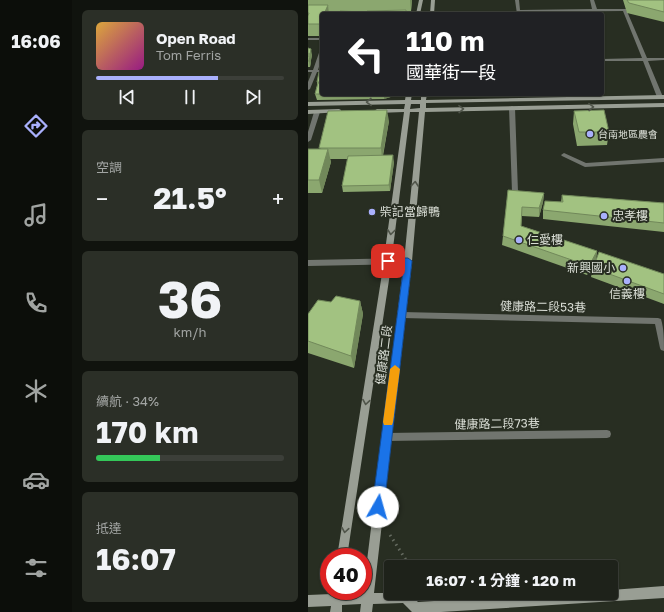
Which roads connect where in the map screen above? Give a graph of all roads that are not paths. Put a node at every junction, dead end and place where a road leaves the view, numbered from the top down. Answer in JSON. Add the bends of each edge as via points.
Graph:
{"nodes":[{"id":1,"x":421,"y":0,"type":"edge"},
{"id":2,"x":433,"y":0,"type":"edge"},
{"id":3,"x":517,"y":0,"type":"edge"},
{"id":4,"x":592,"y":0,"type":"edge"},
{"id":5,"x":595,"y":11,"type":"junction"},
{"id":6,"x":419,"y":12,"type":"edge"},
{"id":7,"x":432,"y":12,"type":"edge"},
{"id":8,"x":519,"y":12,"type":"edge"},
{"id":9,"x":575,"y":12,"type":"edge"},
{"id":10,"x":308,"y":14,"type":"edge"},
{"id":11,"x":320,"y":14,"type":"edge"},
{"id":12,"x":308,"y":39,"type":"edge"},
{"id":13,"x":320,"y":39,"type":"edge"},
{"id":14,"x":320,"y":56,"type":"edge"},
{"id":15,"x":645,"y":59,"type":"junction"},
{"id":16,"x":664,"y":59,"type":"edge"},
{"id":17,"x":604,"y":60,"type":"edge"},
{"id":18,"x":308,"y":71,"type":"edge"},
{"id":19,"x":314,"y":71,"type":"junction"},
{"id":20,"x":320,"y":71,"type":"edge"},
{"id":21,"x":308,"y":89,"type":"edge"},
{"id":22,"x":409,"y":96,"type":"edge"},
{"id":23,"x":424,"y":96,"type":"edge"},
{"id":24,"x":529,"y":97,"type":"edge"},
{"id":25,"x":662,"y":97,"type":"edge"},
{"id":26,"x":308,"y":104,"type":"edge"},
{"id":27,"x":664,"y":105,"type":"edge"},
{"id":28,"x":408,"y":106,"type":"junction"},
{"id":29,"x":423,"y":106,"type":"junction"},
{"id":30,"x":512,"y":108,"type":"junction"},
{"id":31,"x":347,"y":111,"type":"edge"},
{"id":32,"x":369,"y":111,"type":"edge"},
{"id":33,"x":308,"y":112,"type":"edge"},
{"id":34,"x":316,"y":112,"type":"junction"},
{"id":35,"x":308,"y":140,"type":"edge"},
{"id":36,"x":564,"y":155,"type":"dead end"},
{"id":37,"x":664,"y":160,"type":"edge"},
{"id":38,"x":515,"y":192,"type":"edge"},
{"id":39,"x":388,"y":261,"type":"junction"},
{"id":40,"x":408,"y":261,"type":"junction"},
{"id":41,"x":308,"y":264,"type":"edge"},
{"id":42,"x":402,"y":315,"type":"junction"},
{"id":43,"x":664,"y":348,"type":"edge"},
{"id":44,"x":608,"y":434,"type":"dead end"},
{"id":45,"x":386,"y":437,"type":"junction"},
{"id":46,"x":343,"y":548,"type":"edge"},
{"id":47,"x":372,"y":562,"type":"edge"},
{"id":48,"x":664,"y":592,"type":"edge"},
{"id":49,"x":372,"y":598,"type":"edge"},
{"id":50,"x":320,"y":599,"type":"edge"},
{"id":51,"x":337,"y":600,"type":"edge"},
{"id":52,"x":368,"y":600,"type":"edge"},
{"id":53,"x":308,"y":601,"type":"edge"},
{"id":54,"x":336,"y":612,"type":"edge"},
{"id":55,"x":366,"y":612,"type":"edge"}],
"edges":[{"from":1,"to":6,"type":"street"},
{"from":2,"to":7,"type":"street"},
{"from":3,"to":8,"type":"lane"},
{"from":4,"to":5,"type":"lane"},
{"from":5,"to":9,"type":"lane"},
{"from":5,"to":15,"type":"lane","via":[[625,10]]},
{"from":10,"to":11,"type":"lane"},
{"from":12,"to":13,"type":"lane"},
{"from":14,"to":19,"type":"lane"},
{"from":15,"to":16,"type":"lane"},
{"from":15,"to":17,"type":"lane"},
{"from":15,"to":25,"type":"lane"},
{"from":18,"to":19,"type":"lane"},
{"from":19,"to":20,"type":"lane"},
{"from":19,"to":21,"type":"lane"},
{"from":22,"to":28,"type":"street","name":"健康路二段"},
{"from":23,"to":29,"type":"street","name":"健康路二段"},
{"from":24,"to":25,"type":"street"},
{"from":24,"to":29,"type":"street"},
{"from":28,"to":26,"type":"street","one_way":true},
{"from":30,"to":27,"type":"street","one_way":true},
{"from":28,"to":29,"type":"street"},
{"from":28,"to":32,"type":"street"},
{"from":28,"to":39,"type":"street","name":"健康路二段","one_way":true},
{"from":29,"to":30,"type":"street","one_way":true},
{"from":40,"to":29,"type":"street","name":"健康路二段","one_way":true},
{"from":30,"to":38,"type":"lane"},
{"from":31,"to":34,"type":"street"},
{"from":33,"to":34,"type":"street"},
{"from":34,"to":35,"type":"lane"},
{"from":36,"to":37,"type":"lane","via":[[585,165]]},
{"from":39,"to":40,"type":"street"},
{"from":39,"to":41,"type":"street"},
{"from":39,"to":46,"type":"street","name":"健康路二段","one_way":true},
{"from":40,"to":42,"type":"street","name":"健康路二段"},
{"from":42,"to":43,"type":"lane","name":"健康路二段53巷","via":[[658,321]]},
{"from":42,"to":45,"type":"street","name":"健康路二段"},
{"from":44,"to":45,"type":"lane","name":"健康路二段73巷"},
{"from":45,"to":47,"type":"street","name":"健康路二段"},
{"from":48,"to":49,"type":"street","via":[[416,608],[405,597]]},
{"from":50,"to":53,"type":"street"},
{"from":51,"to":54,"type":"street"},
{"from":52,"to":55,"type":"street","name":"健康路二段"}]}
